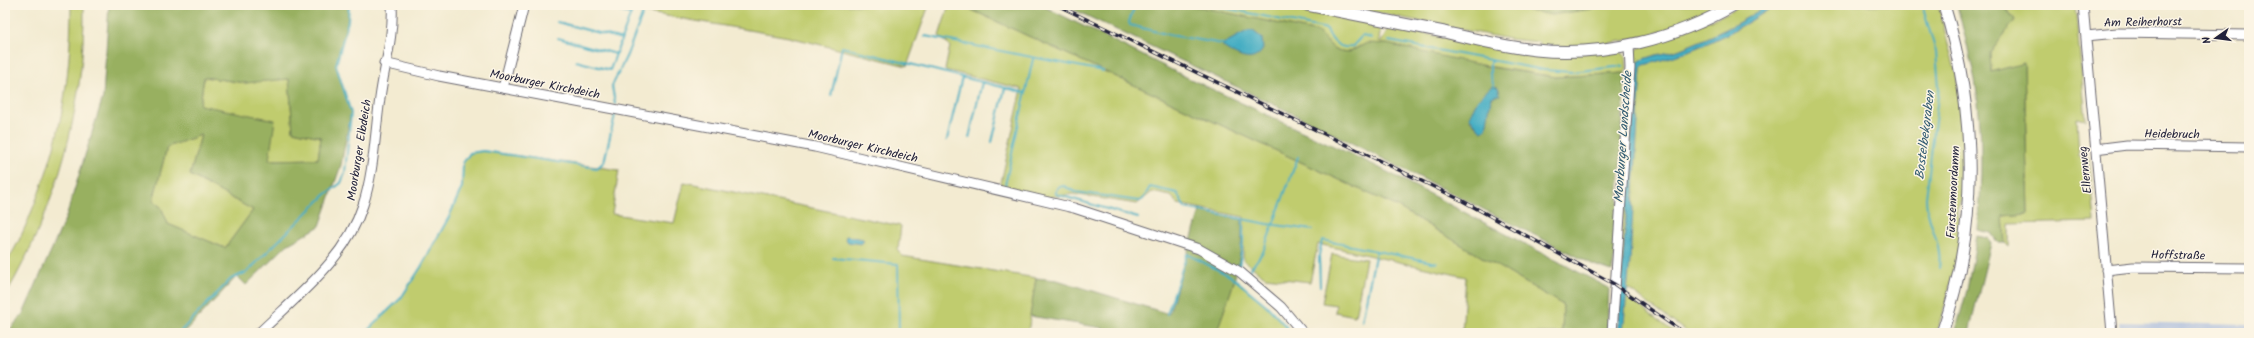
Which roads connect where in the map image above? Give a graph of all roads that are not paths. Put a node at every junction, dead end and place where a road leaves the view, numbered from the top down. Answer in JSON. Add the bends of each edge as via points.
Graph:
{"nodes":[{"id":1,"x":392,"y":5,"type":"edge"},
{"id":2,"x":524,"y":5,"type":"edge"},
{"id":3,"x":1307,"y":5,"type":"edge"},
{"id":4,"x":1734,"y":5,"type":"edge"},
{"id":5,"x":1944,"y":5,"type":"edge"},
{"id":6,"x":2083,"y":5,"type":"edge"},
{"id":7,"x":2249,"y":35,"type":"edge"},
{"id":8,"x":2086,"y":36,"type":"junction"},
{"id":9,"x":1630,"y":44,"type":"junction"},
{"id":10,"x":384,"y":63,"type":"junction"},
{"id":11,"x":503,"y":88,"type":"junction"},
{"id":12,"x":2249,"y":147,"type":"edge"},
{"id":13,"x":2095,"y":148,"type":"junction"},
{"id":14,"x":2249,"y":268,"type":"edge"},
{"id":15,"x":2106,"y":270,"type":"junction"},
{"id":16,"x":259,"y":333,"type":"edge"},
{"id":17,"x":1303,"y":333,"type":"edge"},
{"id":18,"x":1612,"y":333,"type":"edge"},
{"id":19,"x":1942,"y":333,"type":"edge"},
{"id":20,"x":2112,"y":333,"type":"edge"}],
"edges":[{"from":1,"to":10,"type":"street","name":"Moorburger Elbdeich","via":[[392,29]]},
{"from":2,"to":11,"type":"street"},
{"from":3,"to":9,"type":"main road","via":[[1538,50],[1582,51]]},
{"from":4,"to":9,"type":"main road","via":[[1676,32]]},
{"from":5,"to":19,"type":"main road","name":"Fürstenmoordamm","via":[[1954,39],[1964,92],[1970,178],[1962,256]]},
{"from":6,"to":8,"type":"street","name":"Ellernweg"},
{"from":7,"to":8,"type":"street","name":"Am Reiherhorst","via":[[2117,33]]},
{"from":8,"to":13,"type":"street","name":"Ellernweg"},
{"from":9,"to":18,"type":"street"},
{"from":10,"to":11,"type":"street","name":"Moorburger Kirchdeich"},
{"from":10,"to":16,"type":"street","name":"Moorburger Elbdeich","via":[[367,191],[357,220],[345,244],[317,277]]},
{"from":11,"to":17,"type":"street","name":"Moorburger Kirchdeich","via":[[815,147],[1081,210],[1206,253],[1240,272],[1281,307]]},
{"from":12,"to":13,"type":"street","name":"Heidebruch","via":[[2127,145]]},
{"from":13,"to":15,"type":"street","name":"Ellernweg"},
{"from":14,"to":15,"type":"street","name":"Hoffstraße","via":[[2133,267]]},
{"from":15,"to":20,"type":"street","name":"Ellernweg"}]}
